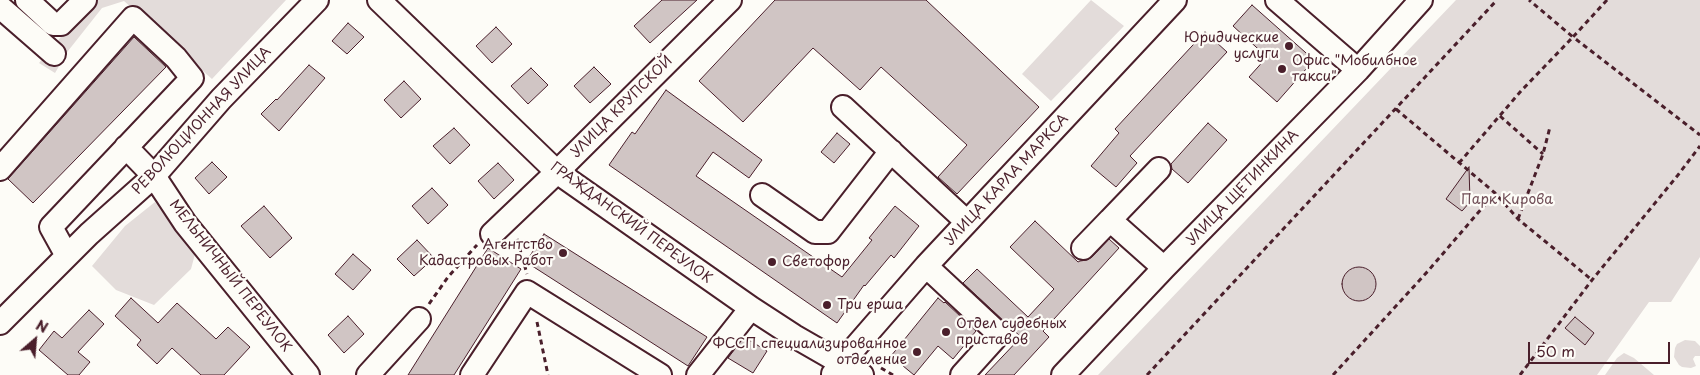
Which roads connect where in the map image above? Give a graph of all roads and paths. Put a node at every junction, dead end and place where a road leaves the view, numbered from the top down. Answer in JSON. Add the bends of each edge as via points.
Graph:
{"nodes":[{"id":1,"x":27,"y":0,"type":"edge"},
{"id":2,"x":85,"y":0,"type":"edge"},
{"id":3,"x":316,"y":0,"type":"edge"},
{"id":4,"x":380,"y":0,"type":"edge"},
{"id":5,"x":730,"y":0,"type":"edge"},
{"id":6,"x":1174,"y":0,"type":"edge"},
{"id":7,"x":1277,"y":0,"type":"edge"},
{"id":8,"x":1421,"y":0,"type":"edge"},
{"id":9,"x":1497,"y":0,"type":"edge"},
{"id":10,"x":1529,"y":0,"type":"edge"},
{"id":11,"x":1607,"y":0,"type":"edge"},
{"id":12,"x":0,"y":7,"type":"edge"},
{"id":13,"x":1572,"y":37,"type":"junction"},
{"id":14,"x":54,"y":54,"type":"dead end"},
{"id":15,"x":1358,"y":70,"type":"junction"},
{"id":16,"x":192,"y":78,"type":"junction"},
{"id":17,"x":221,"y":99,"type":"junction"},
{"id":18,"x":843,"y":107,"type":"dead end"},
{"id":19,"x":1396,"y":109,"type":"junction"},
{"id":20,"x":1500,"y":116,"type":"junction"},
{"id":21,"x":1550,"y":128,"type":"dead end"},
{"id":22,"x":1700,"y":135,"type":"edge"},
{"id":23,"x":1700,"y":146,"type":"edge"},
{"id":24,"x":126,"y":147,"type":"junction"},
{"id":25,"x":891,"y":151,"type":"junction"},
{"id":26,"x":1543,"y":154,"type":"junction"},
{"id":27,"x":1459,"y":163,"type":"junction"},
{"id":28,"x":0,"y":169,"type":"edge"},
{"id":29,"x":1159,"y":169,"type":"dead end"},
{"id":30,"x":557,"y":172,"type":"junction"},
{"id":31,"x":154,"y":176,"type":"junction"},
{"id":32,"x":1495,"y":193,"type":"junction"},
{"id":33,"x":762,"y":195,"type":"dead end"},
{"id":34,"x":509,"y":218,"type":"junction"},
{"id":35,"x":1518,"y":219,"type":"junction"},
{"id":36,"x":1110,"y":220,"type":"junction"},
{"id":37,"x":968,"y":222,"type":"junction"},
{"id":38,"x":492,"y":234,"type":"joint"},
{"id":39,"x":1083,"y":248,"type":"dead end"},
{"id":40,"x":67,"y":256,"type":"junction"},
{"id":41,"x":926,"y":266,"type":"junction"},
{"id":42,"x":1164,"y":268,"type":"junction"},
{"id":43,"x":1592,"y":280,"type":"junction"},
{"id":44,"x":531,"y":295,"type":"junction"},
{"id":45,"x":750,"y":308,"type":"junction"},
{"id":46,"x":419,"y":319,"type":"joint"},
{"id":47,"x":0,"y":323,"type":"edge"},
{"id":48,"x":847,"y":366,"type":"edge"},
{"id":49,"x":308,"y":375,"type":"edge"},
{"id":50,"x":368,"y":375,"type":"edge"},
{"id":51,"x":472,"y":375,"type":"edge"},
{"id":52,"x":548,"y":375,"type":"edge"},
{"id":53,"x":660,"y":375,"type":"edge"},
{"id":54,"x":698,"y":375,"type":"edge"},
{"id":55,"x":893,"y":375,"type":"edge"},
{"id":56,"x":962,"y":375,"type":"edge"},
{"id":57,"x":1063,"y":375,"type":"edge"},
{"id":58,"x":1147,"y":375,"type":"edge"},
{"id":59,"x":1334,"y":375,"type":"edge"},
{"id":60,"x":1520,"y":375,"type":"edge"}],
"edges":[{"from":1,"to":2,"type":"street","via":[[53,24],[61,24]]},
{"from":3,"to":17,"type":"street","name":"РЕВОЛЮЦИОННАЯ УЛИЦА"},
{"from":4,"to":30,"type":"street","name":"ГРАЖДАНСКИЙ ПЕРЕУЛОК"},
{"from":5,"to":30,"type":"street","name":"УЛИЦА КРУПСКОЙ"},
{"from":6,"to":37,"type":"street","name":"УЛИЦА КАРЛА МАРКСА"},
{"from":7,"to":15,"type":"street"},
{"from":8,"to":15,"type":"street","name":"УЛИЦА ЩЕТИНКИНА"},
{"from":9,"to":19,"type":"path"},
{"from":10,"to":13,"type":"path"},
{"from":11,"to":13,"type":"path"},
{"from":12,"to":14,"type":"street"},
{"from":13,"to":20,"type":"path"},
{"from":13,"to":22,"type":"path"},
{"from":15,"to":42,"type":"street","name":"УЛИЦА ЩЕТИНКИНА"},
{"from":16,"to":17,"type":"street"},
{"from":16,"to":24,"type":"street"},
{"from":16,"to":28,"type":"street","via":[[176,58],[133,18]]},
{"from":17,"to":31,"type":"street","name":"РЕВОЛЮЦИОННАЯ УЛИЦА"},
{"from":18,"to":25,"type":"street"},
{"from":19,"to":27,"type":"path"},
{"from":19,"to":58,"type":"path"},
{"from":20,"to":26,"type":"path"},
{"from":20,"to":27,"type":"path"},
{"from":21,"to":26,"type":"path"},
{"from":23,"to":43,"type":"path"},
{"from":24,"to":31,"type":"street","name":"МЕЛЬНИЧНЫЙ ПЕРЕУЛОК"},
{"from":24,"to":40,"type":"street","via":[[51,227]]},
{"from":25,"to":33,"type":"street","via":[[828,232],[815,232]]},
{"from":25,"to":37,"type":"street"},
{"from":26,"to":35,"type":"path"},
{"from":27,"to":32,"type":"path"},
{"from":29,"to":36,"type":"street"},
{"from":30,"to":34,"type":"street","name":"УЛИЦА КРУПСКОЙ"},
{"from":30,"to":45,"type":"street","name":"ГРАЖДАНСКИЙ ПЕРЕУЛОК"},
{"from":31,"to":40,"type":"street","name":"РЕВОЛЮЦИОННАЯ УЛИЦА"},
{"from":31,"to":49,"type":"street","name":"МЕЛЬНИЧНЫЙ ПЕРЕУЛОК","via":[[185,224]]},
{"from":32,"to":35,"type":"path"},
{"from":32,"to":59,"type":"path"},
{"from":34,"to":38,"type":"street","name":"УЛИЦА КРУПСКОЙ"},
{"from":34,"to":44,"type":"path","via":[[526,268]]},
{"from":35,"to":43,"type":"path"},
{"from":36,"to":39,"type":"street"},
{"from":36,"to":42,"type":"street"},
{"from":37,"to":41,"type":"street","name":"УЛИЦА КАРЛА МАРКСА"},
{"from":38,"to":46,"type":"path","via":[[474,247],[448,277]]},
{"from":40,"to":47,"type":"street","name":"РЕВОЛЮЦИОННАЯ УЛИЦА"},
{"from":41,"to":48,"type":"street","name":"УЛИЦА КАРЛА МАРКСА"},
{"from":41,"to":56,"type":"street","via":[[999,334]]},
{"from":42,"to":57,"type":"street","name":"УЛИЦА ЩЕТИНКИНА"},
{"from":43,"to":60,"type":"path"},
{"from":44,"to":51,"type":"street","via":[[527,292]]},
{"from":44,"to":52,"type":"path"},
{"from":44,"to":53,"type":"street"},
{"from":45,"to":48,"type":"street","name":"ГРАЖДАНСКИЙ ПЕРЕУЛОК"},
{"from":45,"to":54,"type":"street"},
{"from":46,"to":50,"type":"street"},
{"from":48,"to":55,"type":"path"}]}
